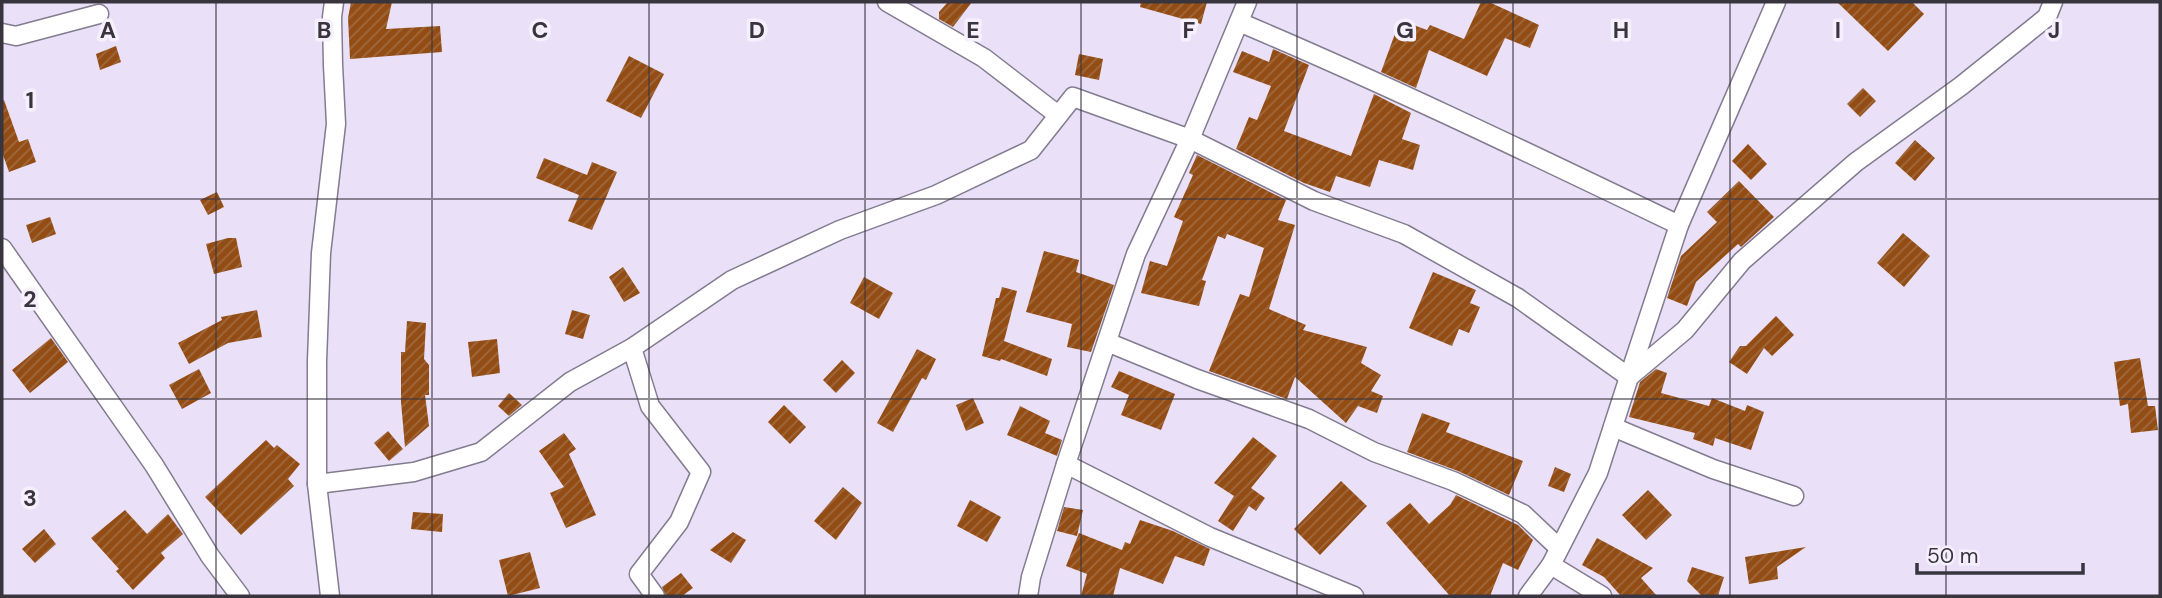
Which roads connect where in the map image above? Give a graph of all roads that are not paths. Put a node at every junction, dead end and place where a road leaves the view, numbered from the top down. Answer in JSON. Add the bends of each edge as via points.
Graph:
{"nodes":[{"id":1,"x":334,"y":2,"type":"edge"},
{"id":2,"x":887,"y":2,"type":"edge"},
{"id":3,"x":1247,"y":2,"type":"edge"},
{"id":4,"x":1776,"y":2,"type":"edge"},
{"id":5,"x":2053,"y":2,"type":"edge"},
{"id":6,"x":99,"y":14,"type":"dead end"},
{"id":7,"x":1239,"y":22,"type":"junction"},
{"id":8,"x":2,"y":33,"type":"edge"},
{"id":9,"x":1058,"y":115,"type":"junction"},
{"id":10,"x":1190,"y":139,"type":"junction"},
{"id":11,"x":1679,"y":225,"type":"junction"},
{"id":12,"x":2,"y":248,"type":"edge"},
{"id":13,"x":1107,"y":342,"type":"junction"},
{"id":14,"x":632,"y":348,"type":"junction"},
{"id":15,"x":1629,"y":377,"type":"junction"},
{"id":16,"x":1613,"y":427,"type":"junction"},
{"id":17,"x":1066,"y":464,"type":"junction"},
{"id":18,"x":317,"y":484,"type":"junction"},
{"id":19,"x":1794,"y":496,"type":"dead end"},
{"id":20,"x":1559,"y":548,"type":"junction"},
{"id":21,"x":1551,"y":565,"type":"junction"},
{"id":22,"x":240,"y":596,"type":"edge"},
{"id":23,"x":330,"y":596,"type":"edge"},
{"id":24,"x":655,"y":596,"type":"edge"},
{"id":25,"x":1028,"y":596,"type":"edge"},
{"id":26,"x":1354,"y":596,"type":"edge"},
{"id":27,"x":1528,"y":596,"type":"edge"},
{"id":28,"x":1602,"y":596,"type":"edge"}],
"edges":[{"from":1,"to":18,"type":"street","via":[[336,124],[321,253]]},
{"from":2,"to":9,"type":"street","via":[[984,58]]},
{"from":3,"to":7,"type":"street"},
{"from":4,"to":11,"type":"street"},
{"from":5,"to":15,"type":"street","via":[[2047,16],[1856,162],[1742,261],[1685,330]]},
{"from":6,"to":8,"type":"street","via":[[16,36]]},
{"from":7,"to":10,"type":"street"},
{"from":7,"to":11,"type":"street","via":[[1441,111]]},
{"from":9,"to":10,"type":"street","via":[[1073,97]]},
{"from":9,"to":14,"type":"street","via":[[1031,150],[732,280]]},
{"from":10,"to":13,"type":"street","via":[[1136,254]]},
{"from":10,"to":15,"type":"street","via":[[1314,201],[1404,234],[1518,298]]},
{"from":11,"to":15,"type":"street"},
{"from":12,"to":22,"type":"street","via":[[154,464]]},
{"from":13,"to":17,"type":"street"},
{"from":13,"to":20,"type":"street","via":[[1308,419],[1374,452],[1452,481],[1523,514]]},
{"from":14,"to":18,"type":"street","via":[[570,382],[481,452],[414,472]]},
{"from":14,"to":24,"type":"street","via":[[650,406],[701,472],[679,522],[639,574]]},
{"from":15,"to":16,"type":"street"},
{"from":16,"to":19,"type":"street","via":[[1713,469]]},
{"from":16,"to":20,"type":"street","via":[[1598,473]]},
{"from":17,"to":25,"type":"street"},
{"from":17,"to":26,"type":"street","via":[[1210,537]]},
{"from":18,"to":23,"type":"street"},
{"from":20,"to":21,"type":"street"},
{"from":21,"to":27,"type":"street"},
{"from":21,"to":28,"type":"street"}]}
